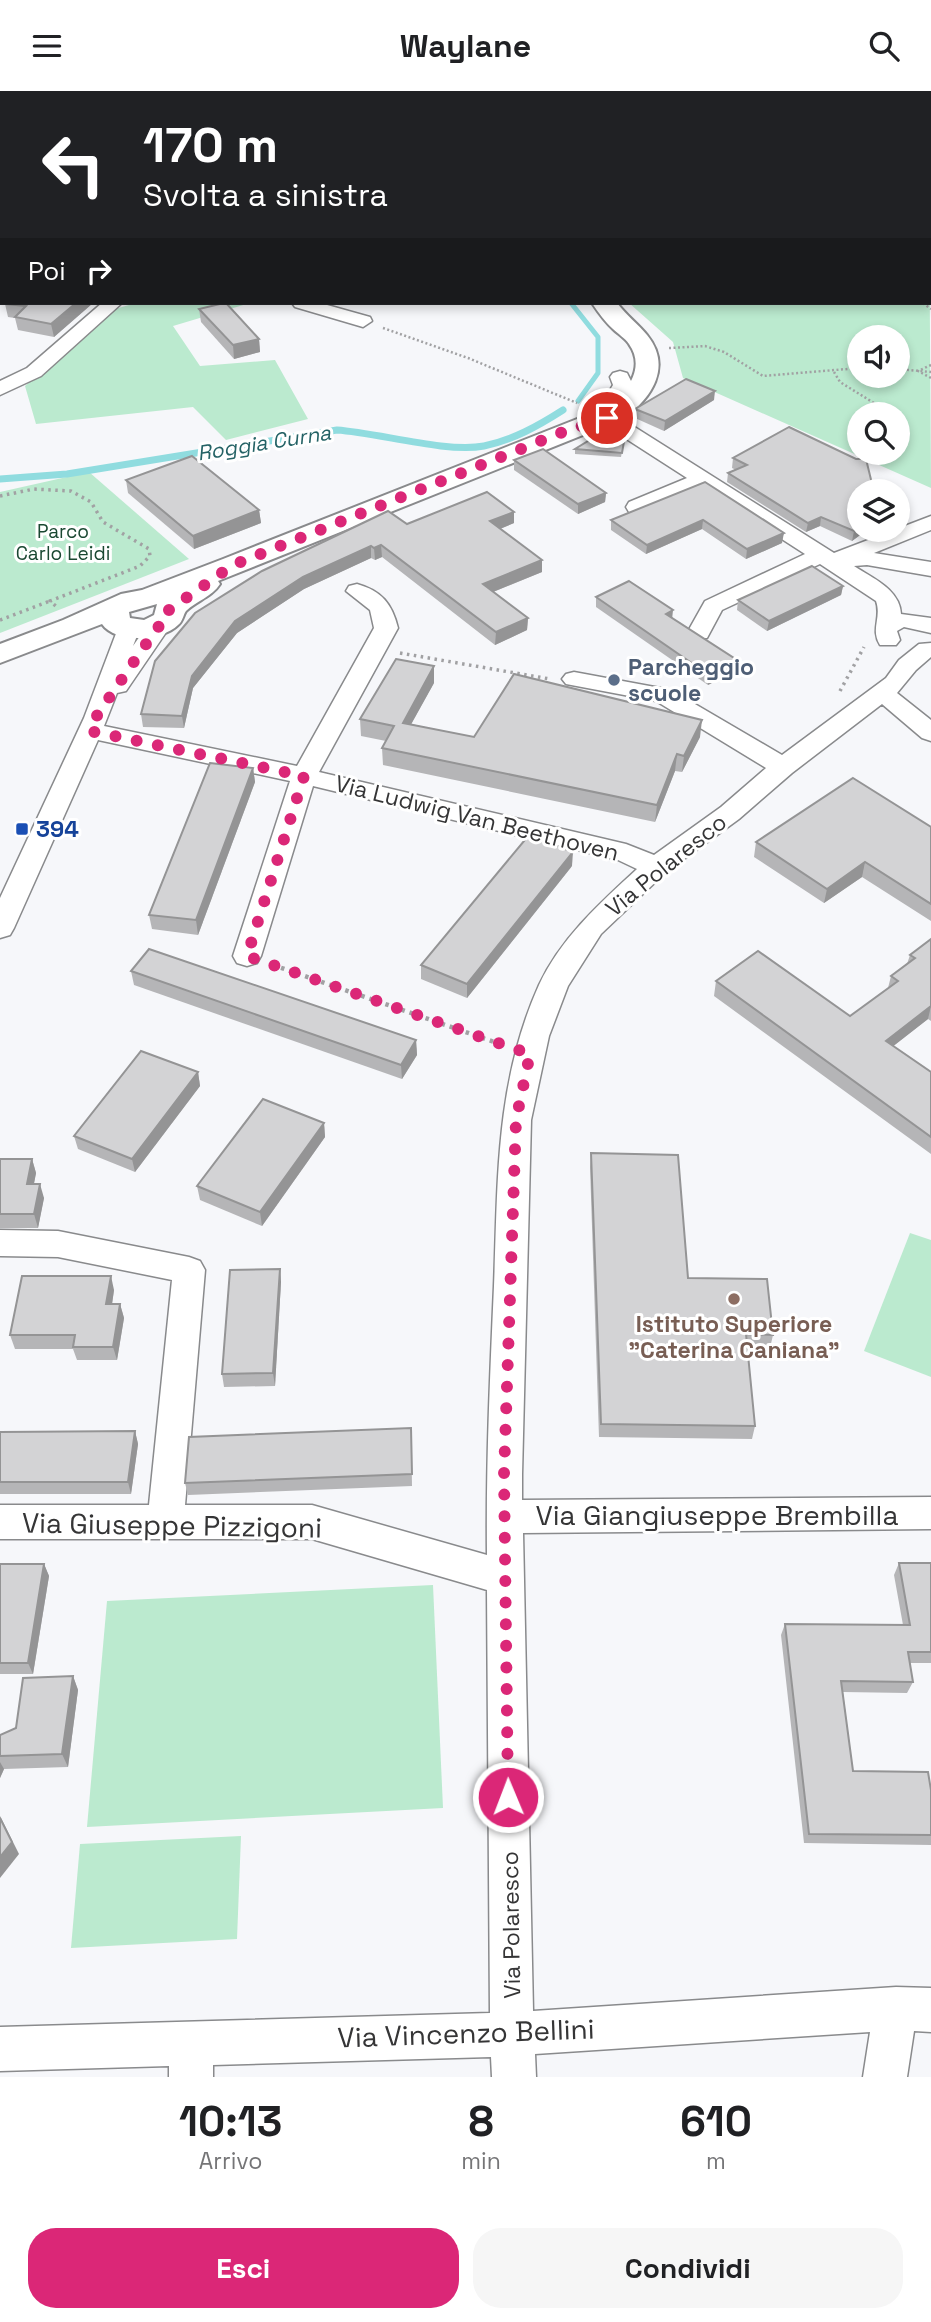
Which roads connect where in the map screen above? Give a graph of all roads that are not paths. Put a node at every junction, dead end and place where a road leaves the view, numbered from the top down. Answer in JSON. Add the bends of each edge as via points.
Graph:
{"nodes":[{"id":1,"x":111,"y":305,"type":"edge"},
{"id":2,"x":309,"y":305,"type":"edge"},
{"id":3,"x":606,"y":305,"type":"edge"},
{"id":4,"x":363,"y":321,"type":"road end"},
{"id":5,"x":621,"y":324,"type":"junction"},
{"id":6,"x":0,"y":389,"type":"edge"},
{"id":7,"x":594,"y":412,"type":"junction"},
{"id":8,"x":703,"y":479,"type":"junction"},
{"id":9,"x":637,"y":507,"type":"edge"},
{"id":10,"x":931,"y":522,"type":"edge"},
{"id":11,"x":827,"y":558,"type":"junction"},
{"id":12,"x":931,"y":569,"type":"edge"},
{"id":13,"x":357,"y":591,"type":"dead end"},
{"id":14,"x":882,"y":594,"type":"junction"},
{"id":15,"x":139,"y":616,"type":"junction"},
{"id":16,"x":931,"y":626,"type":"edge"},
{"id":17,"x":699,"y":633,"type":"edge"},
{"id":18,"x":887,"y":633,"type":"junction"},
{"id":19,"x":930,"y":648,"type":"edge"},
{"id":20,"x":0,"y":654,"type":"edge"},
{"id":21,"x":574,"y":679,"type":"road end"},
{"id":22,"x":890,"y":685,"type":"junction"},
{"id":23,"x":93,"y":724,"type":"junction"},
{"id":24,"x":931,"y":733,"type":"edge"},
{"id":25,"x":783,"y":767,"type":"junction"},
{"id":26,"x":304,"y":776,"type":"junction"},
{"id":27,"x":656,"y":867,"type":"junction"},
{"id":28,"x":0,"y":928,"type":"edge"},
{"id":29,"x":247,"y":956,"type":"road end"},
{"id":30,"x":0,"y":1243,"type":"edge"},
{"id":31,"x":931,"y":1513,"type":"edge"},
{"id":32,"x":503,"y":1517,"type":"junction"},
{"id":33,"x":166,"y":1521,"type":"junction"},
{"id":34,"x":0,"y":1522,"type":"edge"},
{"id":35,"x":505,"y":1578,"type":"junction"},
{"id":36,"x":914,"y":2010,"type":"edge"},
{"id":37,"x":514,"y":2034,"type":"junction"},
{"id":38,"x":0,"y":2049,"type":"edge"},
{"id":39,"x":191,"y":2060,"type":"edge"},
{"id":40,"x":514,"y":2077,"type":"edge"},
{"id":41,"x":885,"y":2077,"type":"edge"}],
"edges":[{"from":1,"to":6,"type":"street","via":[[34,372]]},
{"from":2,"to":4,"type":"street"},
{"from":3,"to":5,"type":"street"},
{"from":5,"to":7,"type":"street","via":[[624,351],[620,377]]},
{"from":5,"to":7,"type":"street","via":[[634,332],[645,349],[648,374],[630,401]]},
{"from":7,"to":8,"type":"street"},
{"from":7,"to":15,"type":"street","via":[[563,432],[233,565]]},
{"from":8,"to":9,"type":"street"},
{"from":8,"to":11,"type":"street"},
{"from":10,"to":11,"type":"street"},
{"from":11,"to":12,"type":"street","via":[[867,558]]},
{"from":11,"to":14,"type":"street"},
{"from":11,"to":17,"type":"street","via":[[713,606]]},
{"from":13,"to":26,"type":"street","via":[[381,607],[386,628]]},
{"from":14,"to":16,"type":"street"},
{"from":14,"to":18,"type":"street","via":[[891,612]]},
{"from":15,"to":20,"type":"street","via":[[74,626]]},
{"from":15,"to":23,"type":"street"},
{"from":16,"to":18,"type":"street","via":[[902,619]]},
{"from":18,"to":19,"type":"street","name":"Via Polaresco","via":[[908,650]]},
{"from":18,"to":22,"type":"street","via":[[901,659]]},
{"from":19,"to":22,"type":"street","name":"Via Polaresco"},
{"from":21,"to":25,"type":"street","via":[[663,695]]},
{"from":22,"to":24,"type":"street","via":[[902,706]]},
{"from":22,"to":25,"type":"street","name":"Via Polaresco"},
{"from":23,"to":26,"type":"street","name":"Via Ludwig Van Beethoven"},
{"from":23,"to":28,"type":"street"},
{"from":25,"to":27,"type":"street","name":"Via Polaresco"},
{"from":26,"to":27,"type":"street","name":"Via Ludwig Van Beethoven","via":[[626,853]]},
{"from":26,"to":29,"type":"street"},
{"from":27,"to":32,"type":"street","name":"Via Polaresco","via":[[592,927],[576,950],[554,983],[530,1054],[516,1120]]},
{"from":30,"to":33,"type":"street","via":[[58,1244],[189,1270]]},
{"from":31,"to":32,"type":"street","name":"Via Giangiuseppe Brembilla"},
{"from":32,"to":35,"type":"street","name":"Via Polaresco"},
{"from":33,"to":34,"type":"street","name":"Via Giuseppe Pizzigoni"},
{"from":33,"to":35,"type":"street","name":"Via Giuseppe Pizzigoni","via":[[312,1522]]},
{"from":35,"to":37,"type":"street","name":"Via Polaresco"},
{"from":36,"to":37,"type":"street","name":"Via Vincenzo Bellini"},
{"from":36,"to":41,"type":"street"},
{"from":37,"to":39,"type":"street","name":"Via Vincenzo Bellini"},
{"from":37,"to":40,"type":"street","name":"Via Polaresco"},
{"from":38,"to":39,"type":"street","name":"Via Vincenzo Bellini"}]}
